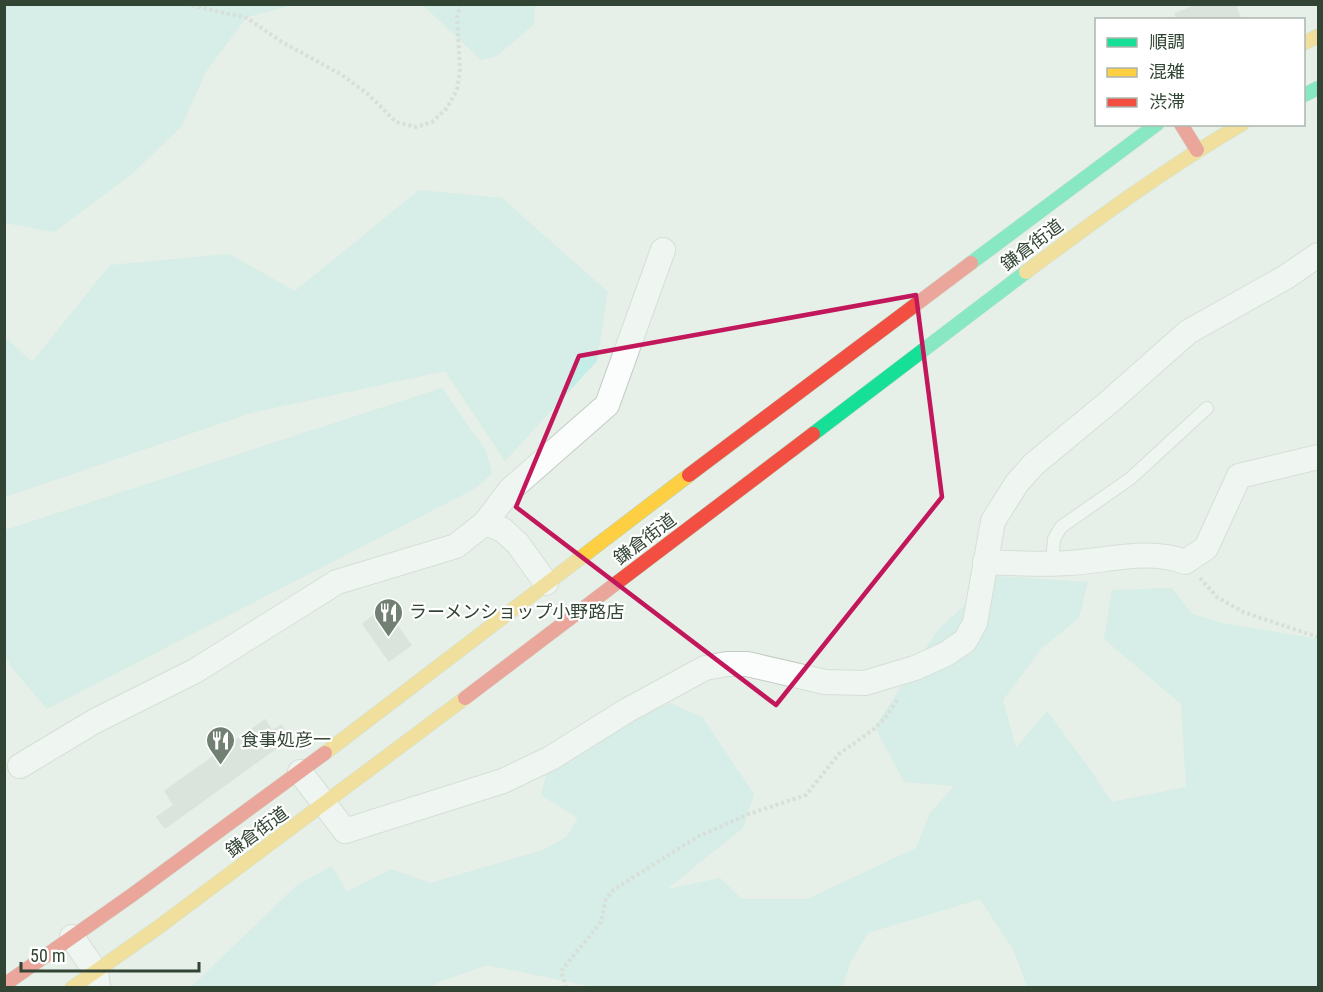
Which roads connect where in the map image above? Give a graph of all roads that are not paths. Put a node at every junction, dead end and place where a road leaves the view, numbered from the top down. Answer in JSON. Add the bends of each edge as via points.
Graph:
{"nodes":[{"id":1,"x":1154,"y":126,"type":"edge"},
{"id":2,"x":1182,"y":126,"type":"edge"},
{"id":3,"x":1239,"y":126,"type":"edge"},
{"id":4,"x":1197,"y":150,"type":"junction"},
{"id":5,"x":663,"y":250,"type":"dead end"},
{"id":6,"x":1318,"y":255,"type":"edge"},
{"id":7,"x":1207,"y":408,"type":"dead end"},
{"id":8,"x":1318,"y":457,"type":"edge"},
{"id":9,"x":485,"y":523,"type":"junction"},
{"id":10,"x":985,"y":562,"type":"junction"},
{"id":11,"x":1052,"y":564,"type":"junction"},
{"id":12,"x":546,"y":583,"type":"junction"},
{"id":13,"x":20,"y":766,"type":"dead end"},
{"id":14,"x":300,"y":772,"type":"junction"},
{"id":15,"x":324,"y":804,"type":"junction"},
{"id":16,"x":72,"y":937,"type":"junction"},
{"id":17,"x":97,"y":980,"type":"edge"},
{"id":18,"x":4,"y":984,"type":"edge"},
{"id":19,"x":72,"y":987,"type":"edge"}],
"edges":[{"from":1,"to":12,"type":"main road","name":"鎌倉街道"},
{"from":2,"to":4,"type":"main road"},
{"from":3,"to":4,"type":"main road","name":"鎌倉街道"},
{"from":4,"to":15,"type":"main road","name":"鎌倉街道","via":[[1123,199]]},
{"from":5,"to":9,"type":"street","via":[[607,405],[510,490]]},
{"from":6,"to":10,"type":"street","via":[[1188,332],[1034,464],[993,521]]},
{"from":7,"to":11,"type":"lane","via":[[1131,478],[1061,527],[1054,539]]},
{"from":8,"to":11,"type":"street","via":[[1239,476],[1206,548],[1185,562],[1148,555]]},
{"from":9,"to":12,"type":"street","via":[[502,530],[518,544]]},
{"from":9,"to":13,"type":"street","via":[[456,546],[337,582],[195,671],[95,721]]},
{"from":10,"to":11,"type":"street"},
{"from":10,"to":15,"type":"street","via":[[975,623],[965,640],[920,666],[865,683],[825,682],[747,664],[705,668],[551,758],[503,781],[345,831]]},
{"from":12,"to":14,"type":"main road","name":"鎌倉街道"},
{"from":14,"to":15,"type":"street"},
{"from":14,"to":16,"type":"main road","name":"鎌倉街道"},
{"from":15,"to":17,"type":"main road","name":"鎌倉街道"},
{"from":16,"to":17,"type":"street"},
{"from":16,"to":18,"type":"main road","name":"鎌倉街道"},
{"from":17,"to":19,"type":"main road","name":"鎌倉街道"}]}
